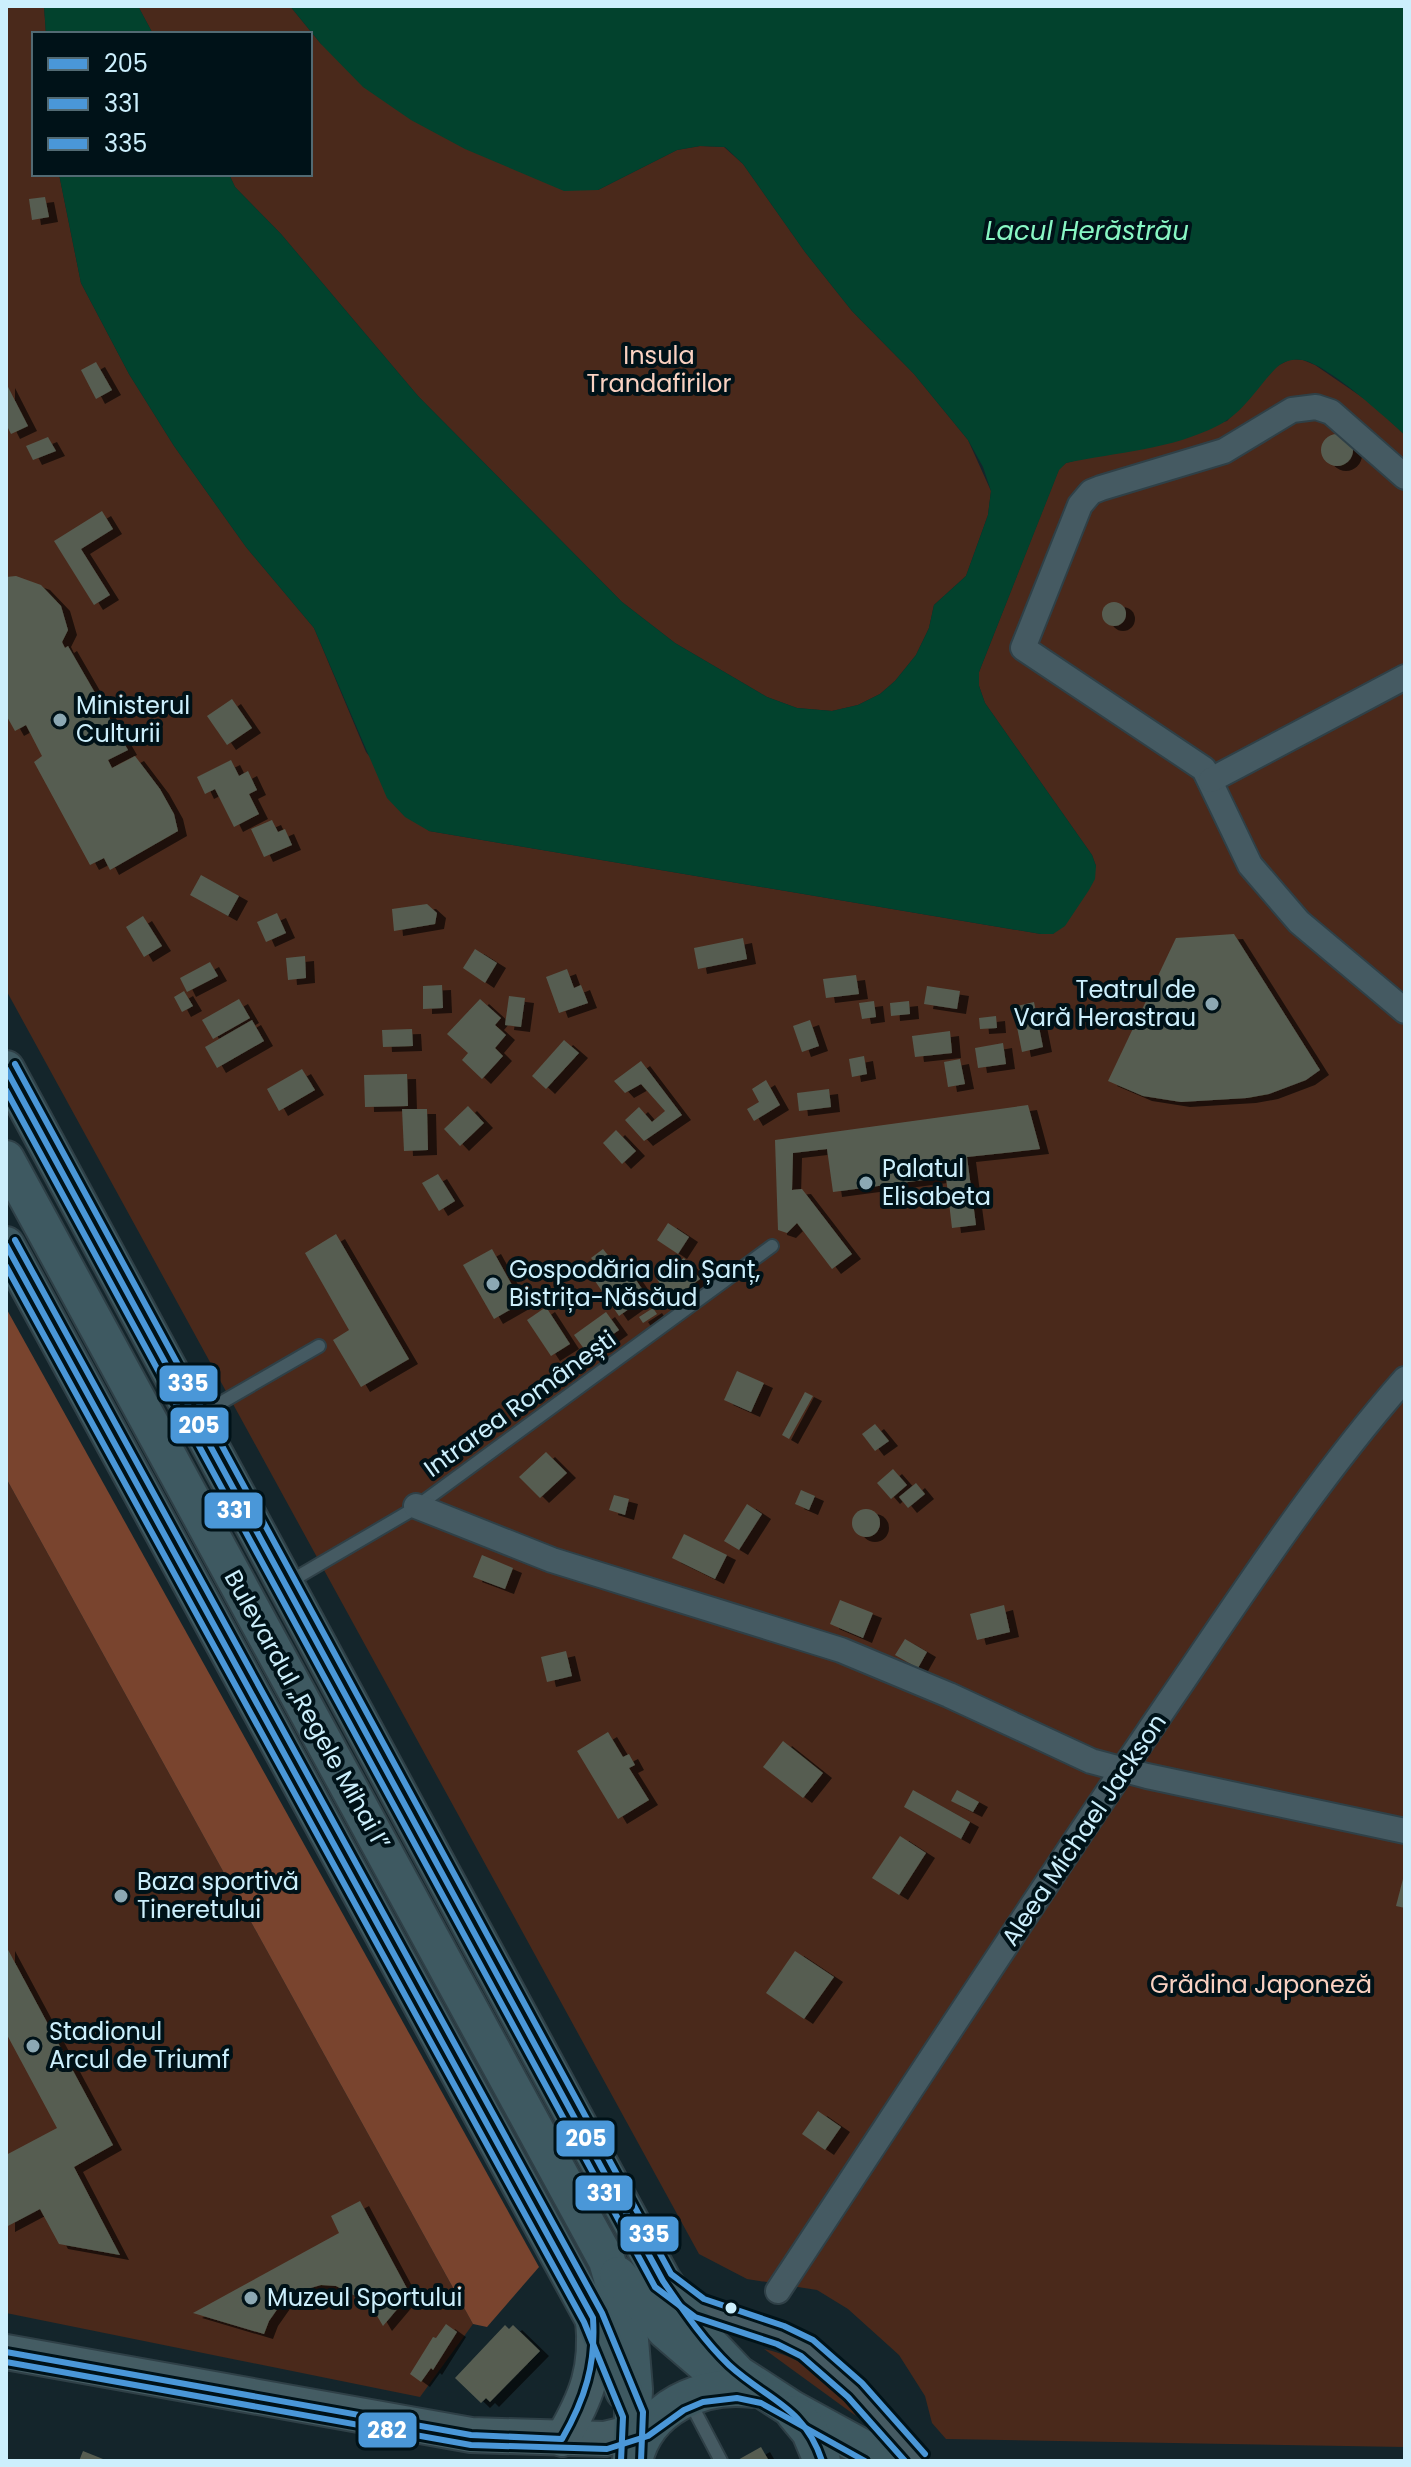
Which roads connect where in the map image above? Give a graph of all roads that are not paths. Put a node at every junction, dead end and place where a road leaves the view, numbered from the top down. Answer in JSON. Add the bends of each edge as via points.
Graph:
{"nodes":[{"id":1,"x":1405,"y":477,"type":"edge"},
{"id":2,"x":1405,"y":677,"type":"edge"},
{"id":3,"x":1211,"y":780,"type":"junction"},
{"id":4,"x":1405,"y":1011,"type":"edge"},
{"id":5,"x":6,"y":1069,"type":"edge"},
{"id":6,"x":6,"y":1159,"type":"edge"},
{"id":7,"x":6,"y":1245,"type":"edge"},
{"id":8,"x":772,"y":1246,"type":"dead end"},
{"id":9,"x":319,"y":1346,"type":"dead end"},
{"id":10,"x":1405,"y":1379,"type":"edge"},
{"id":11,"x":196,"y":1418,"type":"junction"},
{"id":12,"x":416,"y":1506,"type":"junction"},
{"id":13,"x":285,"y":1585,"type":"junction"},
{"id":14,"x":1123,"y":1770,"type":"junction"},
{"id":15,"x":1405,"y":1831,"type":"edge"},
{"id":16,"x":607,"y":2261,"type":"junction"},
{"id":17,"x":663,"y":2281,"type":"junction"},
{"id":18,"x":778,"y":2291,"type":"dead end"},
{"id":19,"x":593,"y":2318,"type":"junction"},
{"id":20,"x":6,"y":2352,"type":"edge"},
{"id":21,"x":765,"y":2397,"type":"junction"},
{"id":22,"x":646,"y":2430,"type":"edge"},
{"id":23,"x":551,"y":2450,"type":"edge"},
{"id":24,"x":721,"y":2461,"type":"edge"},
{"id":25,"x":822,"y":2461,"type":"edge"},
{"id":26,"x":887,"y":2461,"type":"edge"},
{"id":27,"x":918,"y":2461,"type":"edge"}],
"edges":[{"from":1,"to":3,"type":"street","via":[[1331,412],[1316,407],[1281,415],[1224,451],[1114,483],[1084,499],[1023,648],[1196,762]]},
{"from":2,"to":3,"type":"street"},
{"from":3,"to":4,"type":"street","via":[[1250,865],[1299,922]]},
{"from":5,"to":11,"type":"main road","name":"Bulevardul „Regele Mihai I”"},
{"from":6,"to":16,"type":"main road","name":"Bulevardul „Regele Mihai I”"},
{"from":7,"to":19,"type":"main road","name":"Bulevardul „Regele Mihai I”"},
{"from":8,"to":12,"type":"lane","name":"Intrarea Românești"},
{"from":9,"to":11,"type":"lane"},
{"from":10,"to":14,"type":"street","name":"Aleea Michael Jackson","via":[[1362,1428]]},
{"from":11,"to":13,"type":"main road","name":"Bulevardul „Regele Mihai I”"},
{"from":12,"to":13,"type":"lane","name":"Intrarea Românești"},
{"from":12,"to":14,"type":"street","via":[[552,1560],[841,1650],[1091,1761]]},
{"from":13,"to":17,"type":"main road","name":"Bulevardul „Regele Mihai I”"},
{"from":14,"to":15,"type":"street"},
{"from":14,"to":18,"type":"street","name":"Aleea Michael Jackson"},
{"from":16,"to":21,"type":"main road","name":"Bulevardul „Regele Mihai I”","via":[[665,2330],[699,2360]]},
{"from":16,"to":22,"type":"main road","name":"Bulevardul „Regele Mihai I”","via":[[630,2340]]},
{"from":17,"to":21,"type":"main road","name":"Bulevardul „Regele Mihai I”","via":[[718,2354]]},
{"from":17,"to":27,"type":"lane","via":[[699,2308],[807,2348],[855,2390]]},
{"from":19,"to":22,"type":"main road","name":"Bulevardul „Regele Mihai I”"},
{"from":19,"to":23,"type":"main road","via":[[591,2376],[580,2406]]},
{"from":20,"to":23,"type":"main road"},
{"from":21,"to":22,"type":"main road","via":[[719,2388]]},
{"from":21,"to":25,"type":"main road","via":[[810,2432]]},
{"from":21,"to":26,"type":"main road"},
{"from":22,"to":23,"type":"main road"},
{"from":22,"to":24,"type":"lane"}]}
